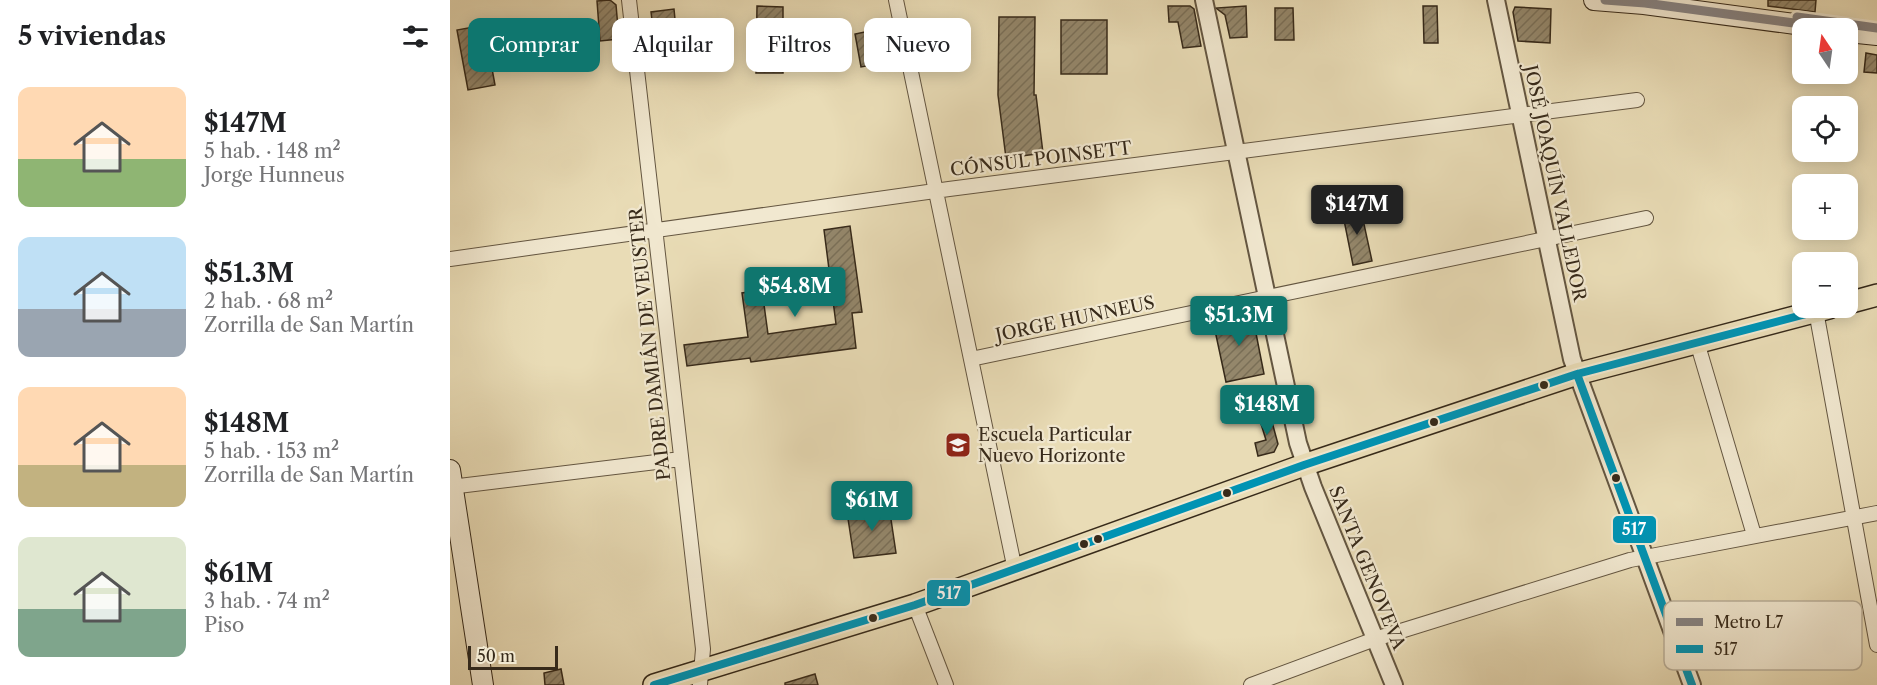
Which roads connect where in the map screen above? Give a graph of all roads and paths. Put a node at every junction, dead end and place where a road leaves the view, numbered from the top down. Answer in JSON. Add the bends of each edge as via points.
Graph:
{"nodes":[{"id":1,"x":629,"y":0,"type":"edge"},
{"id":2,"x":896,"y":0,"type":"edge"},
{"id":3,"x":1204,"y":0,"type":"edge"},
{"id":4,"x":1496,"y":0,"type":"edge"},
{"id":5,"x":1594,"y":0,"type":"edge"},
{"id":6,"x":1644,"y":2,"type":"edge"},
{"id":7,"x":1792,"y":23,"type":"edge"},
{"id":8,"x":1858,"y":33,"type":"edge"},
{"id":9,"x":1877,"y":35,"type":"edge"},
{"id":10,"x":1637,"y":100,"type":"dead end"},
{"id":11,"x":1520,"y":116,"type":"junction"},
{"id":12,"x":1236,"y":151,"type":"junction"},
{"id":13,"x":936,"y":191,"type":"junction"},
{"id":14,"x":1646,"y":218,"type":"dead end"},
{"id":15,"x":656,"y":229,"type":"junction"},
{"id":16,"x":1546,"y":239,"type":"junction"},
{"id":17,"x":450,"y":259,"type":"edge"},
{"id":18,"x":1877,"y":295,"type":"edge"},
{"id":19,"x":1267,"y":297,"type":"junction"},
{"id":20,"x":1858,"y":300,"type":"edge"},
{"id":21,"x":1792,"y":317,"type":"edge"},
{"id":22,"x":1824,"y":318,"type":"edge"},
{"id":23,"x":1697,"y":342,"type":"junction"},
{"id":24,"x":971,"y":359,"type":"junction"},
{"id":25,"x":1577,"y":374,"type":"junction"},
{"id":26,"x":681,"y":459,"type":"junction"},
{"id":27,"x":1304,"y":465,"type":"junction"},
{"id":28,"x":451,"y":482,"type":"edge"},
{"id":29,"x":1877,"y":513,"type":"edge"},
{"id":30,"x":1854,"y":517,"type":"junction"},
{"id":31,"x":1754,"y":535,"type":"junction"},
{"id":32,"x":1644,"y":556,"type":"junction"},
{"id":33,"x":1015,"y":570,"type":"junction"},
{"id":34,"x":915,"y":605,"type":"junction"},
{"id":35,"x":1664,"y":610,"type":"edge"},
{"id":36,"x":1375,"y":639,"type":"junction"},
{"id":37,"x":1877,"y":645,"type":"edge"},
{"id":38,"x":1686,"y":670,"type":"edge"},
{"id":39,"x":701,"y":678,"type":"edge"},
{"id":40,"x":483,"y":685,"type":"edge"},
{"id":41,"x":654,"y":685,"type":"edge"},
{"id":42,"x":946,"y":685,"type":"edge"},
{"id":43,"x":1251,"y":685,"type":"edge"},
{"id":44,"x":1394,"y":685,"type":"edge"},
{"id":45,"x":1692,"y":685,"type":"edge"}],
"edges":[{"from":1,"to":15,"type":"street","name":"PADRE DAMIÁN DE VEUSTER"},
{"from":2,"to":13,"type":"street"},
{"from":3,"to":12,"type":"street","name":"SANTA GENOVEVA"},
{"from":4,"to":11,"type":"street","name":"JOSÉ JOAQUÍN VALLEDOR"},
{"from":5,"to":6,"type":"main road"},
{"from":6,"to":7,"type":"main road"},
{"from":8,"to":9,"type":"main road"},
{"from":10,"to":11,"type":"street","name":"CÓNSUL POINSETT"},
{"from":11,"to":12,"type":"street","name":"CÓNSUL POINSETT"},
{"from":11,"to":16,"type":"street","name":"JOSÉ JOAQUÍN VALLEDOR"},
{"from":12,"to":13,"type":"street","name":"CÓNSUL POINSETT"},
{"from":12,"to":19,"type":"street","name":"SANTA GENOVEVA"},
{"from":13,"to":15,"type":"street","name":"CÓNSUL POINSETT"},
{"from":13,"to":24,"type":"street"},
{"from":14,"to":16,"type":"street","name":"JORGE HUNNEUS"},
{"from":15,"to":17,"type":"street","name":"CÓNSUL POINSETT"},
{"from":15,"to":26,"type":"street","name":"PADRE DAMIÁN DE VEUSTER"},
{"from":16,"to":19,"type":"street","name":"JORGE HUNNEUS"},
{"from":16,"to":25,"type":"street","name":"JOSÉ JOAQUÍN VALLEDOR"},
{"from":18,"to":20,"type":"main road"},
{"from":19,"to":24,"type":"street","name":"JORGE HUNNEUS"},
{"from":19,"to":27,"type":"street","name":"SANTA GENOVEVA"},
{"from":21,"to":23,"type":"main road"},
{"from":22,"to":30,"type":"street"},
{"from":23,"to":25,"type":"main road"},
{"from":23,"to":31,"type":"street"},
{"from":24,"to":33,"type":"street"},
{"from":25,"to":27,"type":"main road"},
{"from":25,"to":32,"type":"street","name":"JOSÉ JOAQUÍN VALLEDOR"},
{"from":26,"to":28,"type":"street"},
{"from":26,"to":39,"type":"street","name":"PADRE DAMIÁN DE VEUSTER","via":[[703,649]]},
{"from":27,"to":33,"type":"main road"},
{"from":27,"to":36,"type":"street","name":"SANTA GENOVEVA"},
{"from":28,"to":40,"type":"main road"},
{"from":29,"to":30,"type":"street"},
{"from":30,"to":31,"type":"street"},
{"from":30,"to":37,"type":"street"},
{"from":31,"to":32,"type":"street"},
{"from":32,"to":35,"type":"street","name":"JOSÉ JOAQUÍN VALLEDOR"},
{"from":32,"to":36,"type":"street"},
{"from":33,"to":34,"type":"main road"},
{"from":34,"to":39,"type":"main road"},
{"from":34,"to":42,"type":"street"},
{"from":36,"to":43,"type":"street"},
{"from":36,"to":44,"type":"street","name":"SANTA GENOVEVA"},
{"from":38,"to":45,"type":"street","name":"JOSÉ JOAQUÍN VALLEDOR"},
{"from":39,"to":41,"type":"main road"}]}
